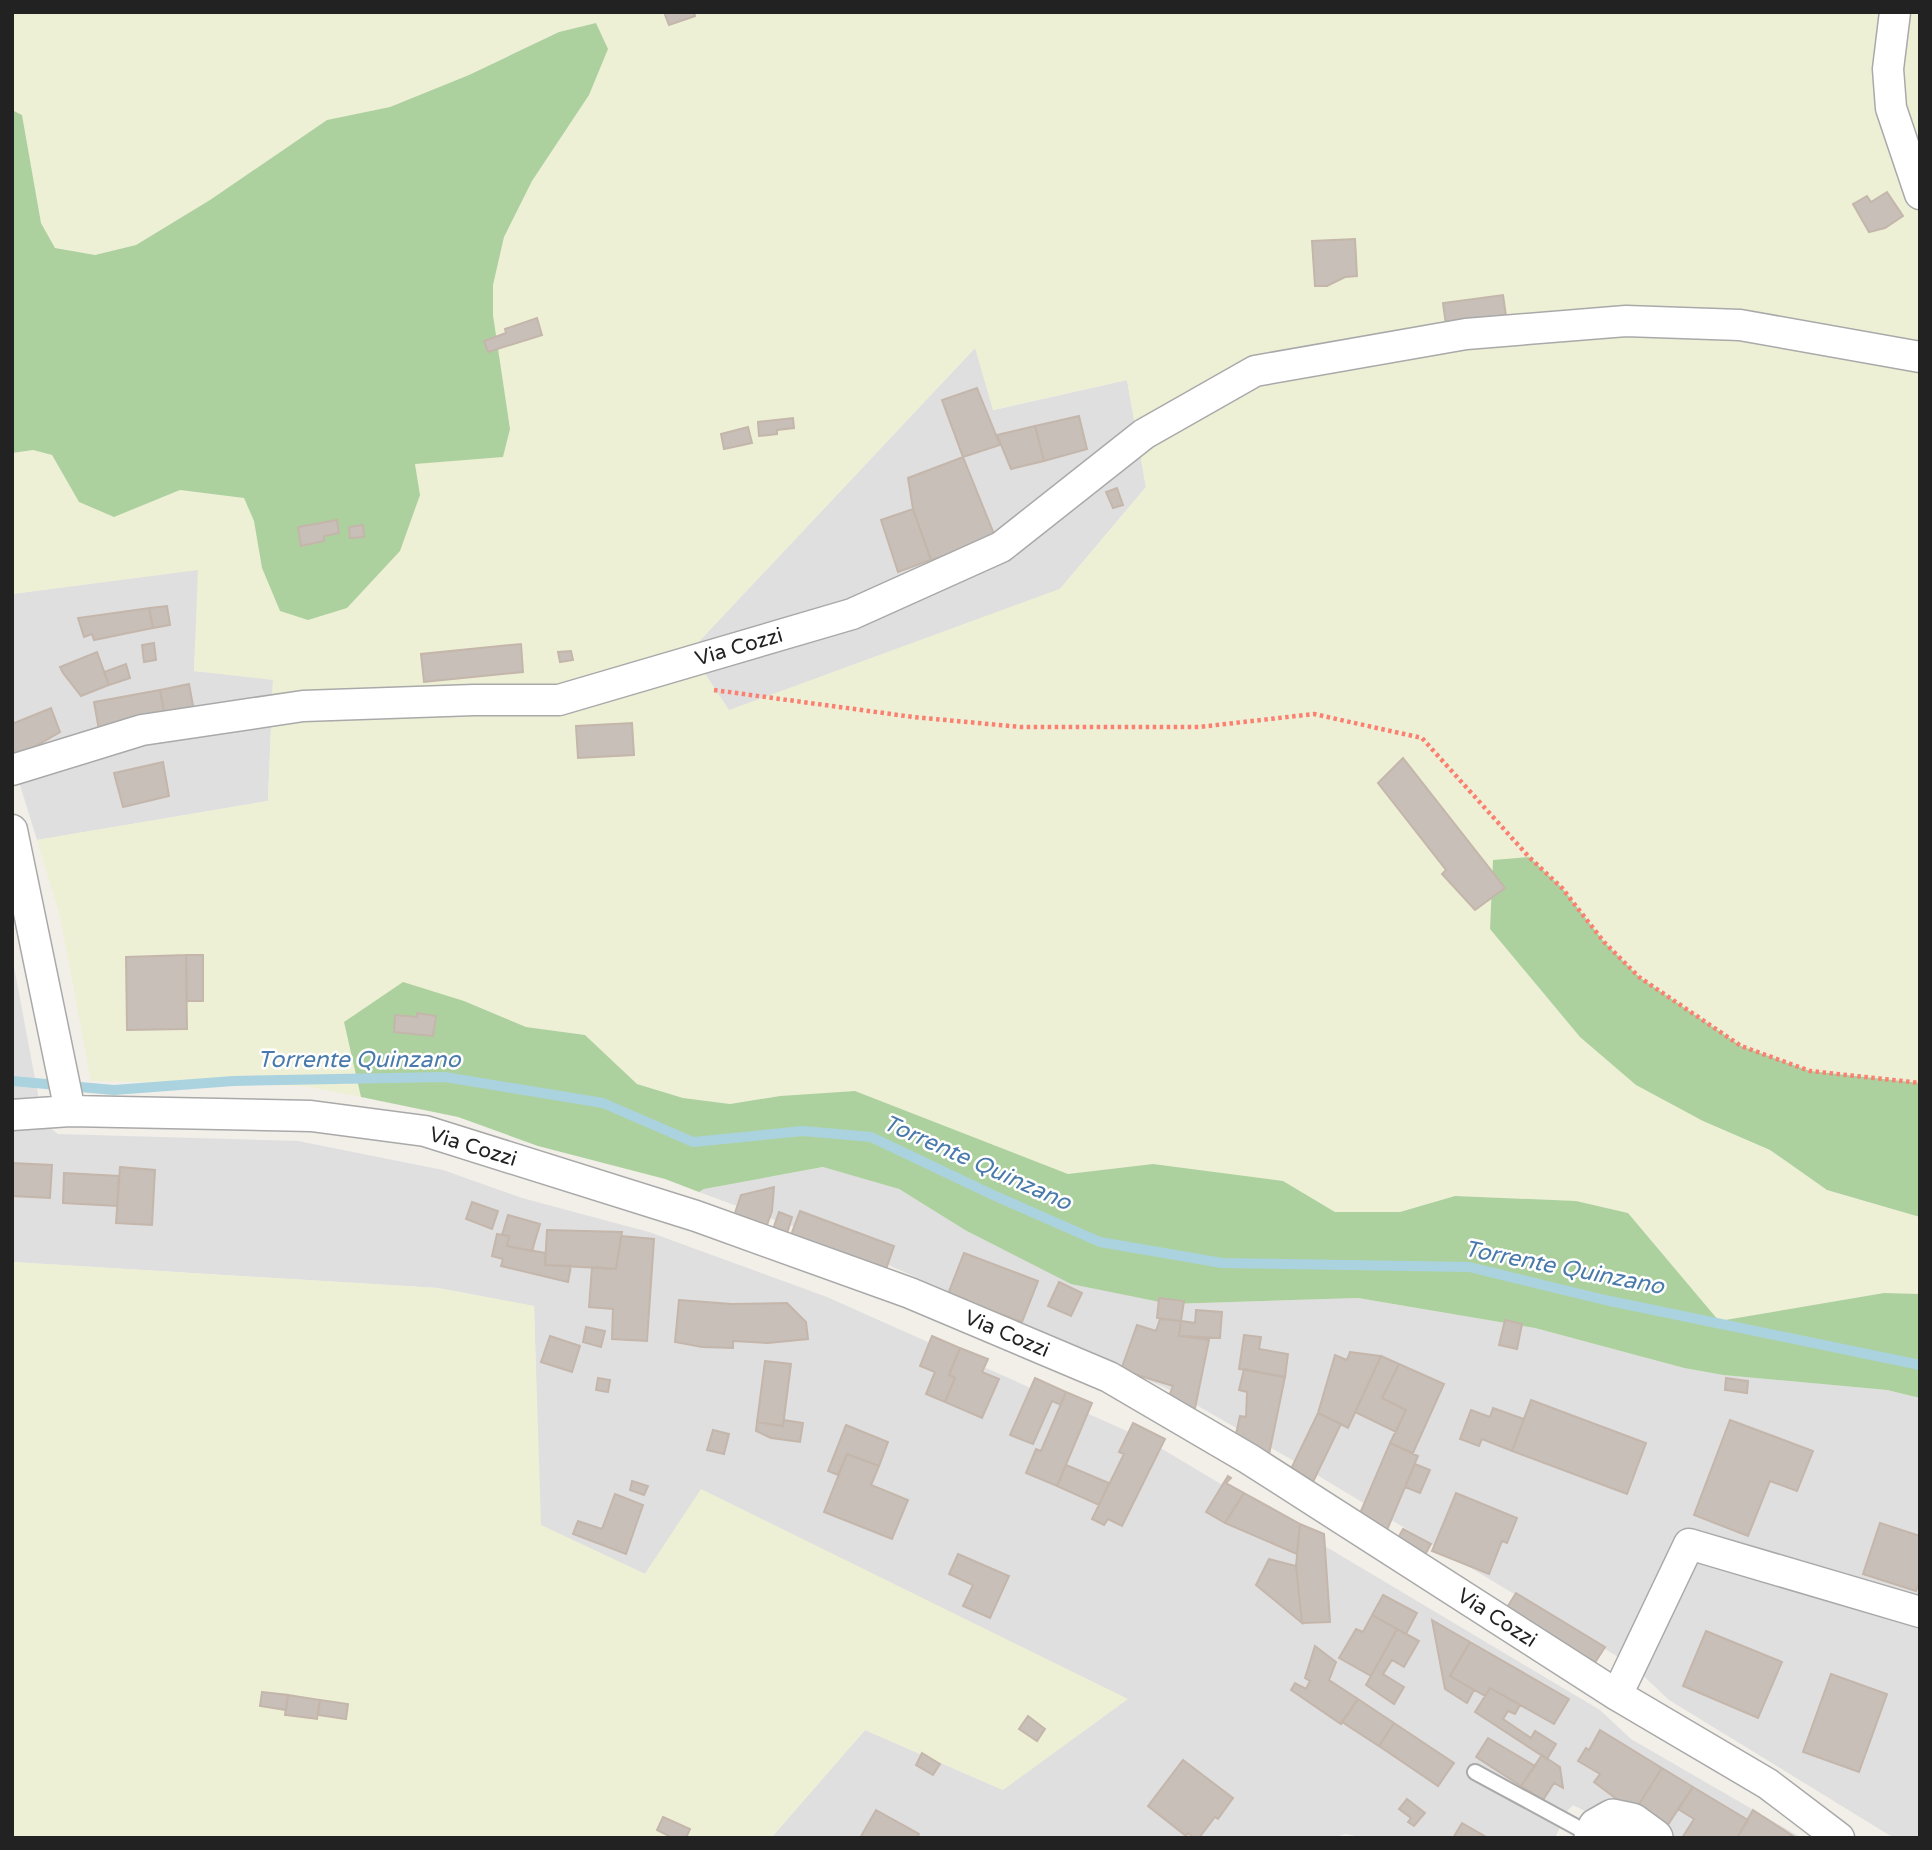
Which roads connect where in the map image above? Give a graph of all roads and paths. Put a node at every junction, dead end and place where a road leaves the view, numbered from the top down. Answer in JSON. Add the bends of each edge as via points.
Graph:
{"nodes":[{"id":1,"x":1895,"y":12,"type":"edge"},
{"id":2,"x":1920,"y":194,"type":"edge"},
{"id":3,"x":1920,"y":357,"type":"edge"},
{"id":4,"x":711,"y":690,"type":"dead end"},
{"id":5,"x":12,"y":770,"type":"edge"},
{"id":6,"x":12,"y":830,"type":"edge"},
{"id":7,"x":1920,"y":1083,"type":"edge"},
{"id":8,"x":70,"y":1110,"type":"junction"},
{"id":9,"x":12,"y":1115,"type":"edge"},
{"id":10,"x":1920,"y":1612,"type":"edge"},
{"id":11,"x":1617,"y":1695,"type":"junction"},
{"id":12,"x":1475,"y":1772,"type":"dead end"},
{"id":13,"x":1593,"y":1837,"type":"edge"},
{"id":14,"x":1654,"y":1838,"type":"edge"},
{"id":15,"x":1839,"y":1838,"type":"edge"}],
"edges":[{"from":1,"to":2,"type":"street","via":[[1888,69],[1891,108]]},
{"from":3,"to":5,"type":"street","name":"Via Cozzi","via":[[1740,325],[1626,321],[1466,334],[1255,372],[1144,434],[1001,547],[852,614],[559,700],[303,706],[142,730]]},
{"from":4,"to":7,"type":"path","via":[[1021,727],[1199,727],[1314,714],[1422,738],[1639,976],[1741,1046],[1810,1071]]},
{"from":6,"to":8,"type":"street"},
{"from":8,"to":9,"type":"street","name":"Via Cozzi"},
{"from":8,"to":11,"type":"street","name":"Via Cozzi","via":[[311,1116],[425,1131],[696,1216],[910,1293],[1109,1377],[1249,1459]]},
{"from":10,"to":11,"type":"street","via":[[1689,1544]]},
{"from":11,"to":15,"type":"street","name":"Via Cozzi","via":[[1768,1784]]},
{"from":12,"to":13,"type":"lane"},
{"from":13,"to":14,"type":"street","via":[[1597,1827],[1613,1818],[1632,1822]]}]}
